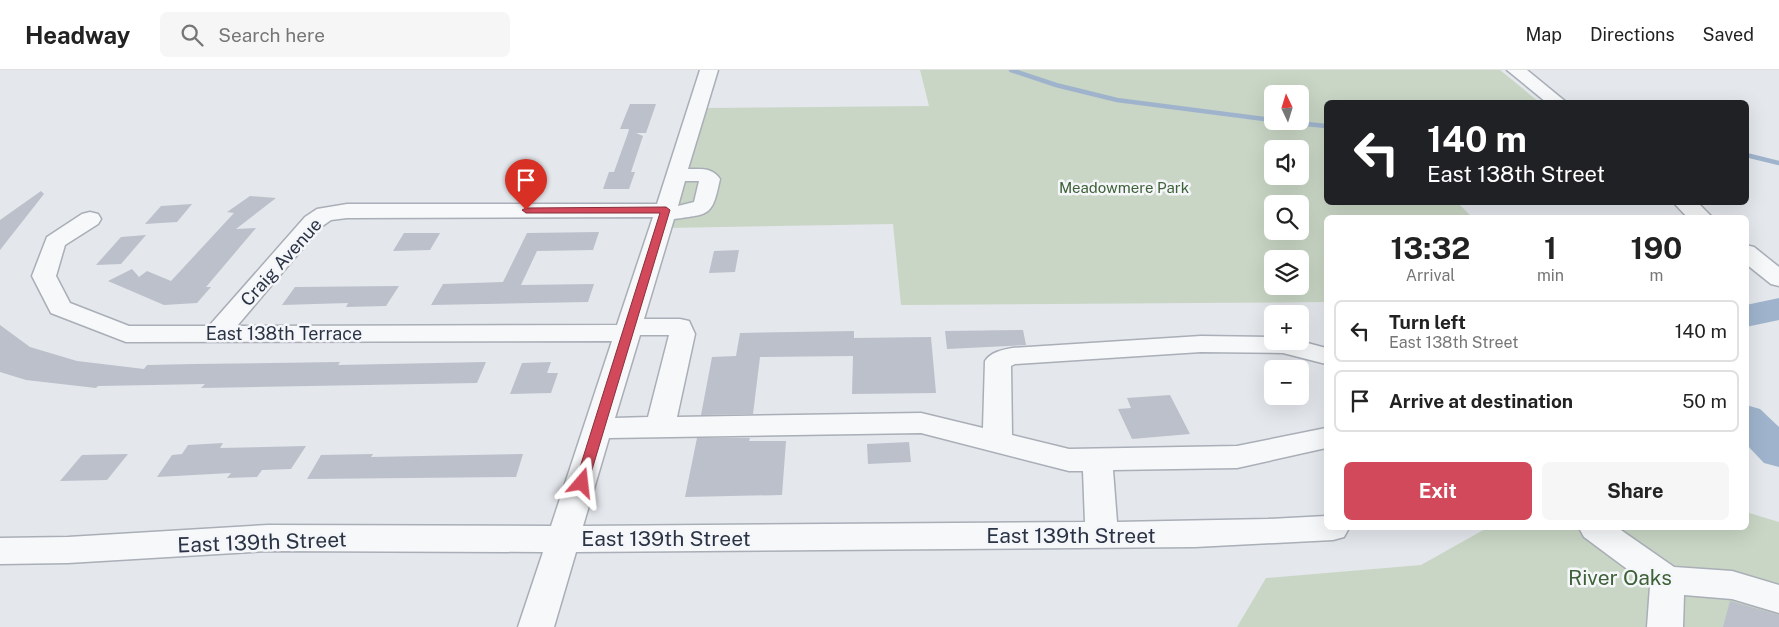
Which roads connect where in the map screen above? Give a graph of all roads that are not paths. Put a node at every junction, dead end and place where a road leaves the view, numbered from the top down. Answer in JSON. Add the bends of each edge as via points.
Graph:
{"nodes":[{"id":1,"x":709,"y":70,"type":"edge"},
{"id":2,"x":1516,"y":70,"type":"edge"},
{"id":3,"x":1554,"y":100,"type":"edge"},
{"id":4,"x":677,"y":175,"type":"junction"},
{"id":5,"x":1687,"y":205,"type":"edge"},
{"id":6,"x":665,"y":212,"type":"junction"},
{"id":7,"x":1698,"y":215,"type":"edge"},
{"id":8,"x":90,"y":219,"type":"dead end"},
{"id":9,"x":1749,"y":254,"type":"edge"},
{"id":10,"x":1779,"y":279,"type":"edge"},
{"id":11,"x":628,"y":330,"type":"junction"},
{"id":12,"x":218,"y":332,"type":"junction"},
{"id":13,"x":1324,"y":356,"type":"edge"},
{"id":14,"x":660,"y":427,"type":"junction"},
{"id":15,"x":598,"y":428,"type":"junction"},
{"id":16,"x":1324,"y":438,"type":"edge"},
{"id":17,"x":997,"y":442,"type":"junction"},
{"id":18,"x":1097,"y":460,"type":"junction"},
{"id":19,"x":1324,"y":529,"type":"edge"},
{"id":20,"x":1598,"y":530,"type":"edge"},
{"id":21,"x":1102,"y":534,"type":"junction"},
{"id":22,"x":565,"y":538,"type":"junction"},
{"id":23,"x":0,"y":551,"type":"edge"},
{"id":24,"x":1667,"y":580,"type":"junction"},
{"id":25,"x":1779,"y":599,"type":"edge"},
{"id":26,"x":536,"y":627,"type":"edge"},
{"id":27,"x":1666,"y":627,"type":"edge"}],
"edges":[{"from":1,"to":4,"type":"street"},
{"from":2,"to":3,"type":"street"},
{"from":4,"to":6,"type":"street"},
{"from":4,"to":6,"type":"street","via":[[705,175],[710,179],[704,205],[695,210]]},
{"from":5,"to":7,"type":"street"},
{"from":6,"to":11,"type":"street"},
{"from":6,"to":12,"type":"street","name":"Craig Avenue","via":[[347,211],[325,214],[313,222]]},
{"from":8,"to":12,"type":"street","name":"East 138th Terrace","via":[[55,242],[44,276],[60,308],[126,334]]},
{"from":9,"to":10,"type":"street"},
{"from":11,"to":12,"type":"street","name":"East 138th Terrace"},
{"from":11,"to":14,"type":"street","name":"East 138th Terrace","via":[[680,327],[682,334]]},
{"from":11,"to":15,"type":"street"},
{"from":13,"to":17,"type":"street","via":[[1282,346],[1201,344],[1012,356],[998,361]]},
{"from":14,"to":15,"type":"street"},
{"from":14,"to":17,"type":"street","via":[[921,423]]},
{"from":15,"to":22,"type":"street"},
{"from":16,"to":18,"type":"street","via":[[1237,457]]},
{"from":17,"to":18,"type":"street","via":[[1069,460]]},
{"from":18,"to":21,"type":"street"},
{"from":19,"to":21,"type":"street","name":"East 139th Street"},
{"from":20,"to":24,"type":"street"},
{"from":21,"to":22,"type":"street","name":"East 139th Street"},
{"from":22,"to":23,"type":"street","name":"East 139th Street","via":[[268,538]]},
{"from":22,"to":26,"type":"street"},
{"from":24,"to":25,"type":"street","via":[[1732,585]]},
{"from":24,"to":27,"type":"street"}]}
